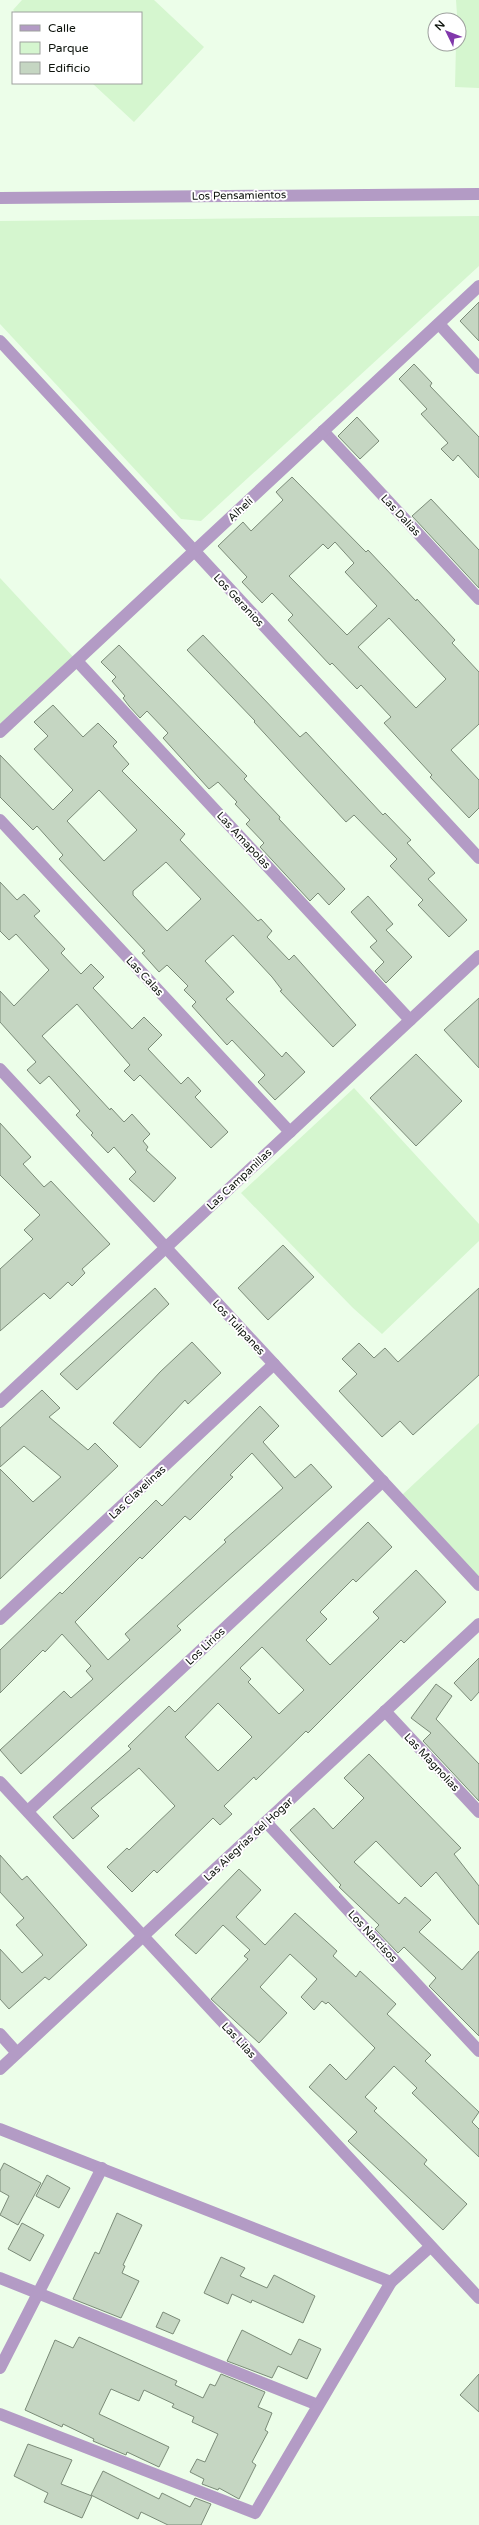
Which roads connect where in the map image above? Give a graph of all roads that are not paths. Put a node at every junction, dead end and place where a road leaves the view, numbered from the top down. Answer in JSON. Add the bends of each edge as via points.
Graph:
{"nodes":[{"id":1,"x":479,"y":194,"type":"edge"},
{"id":2,"x":0,"y":198,"type":"edge"},
{"id":3,"x":479,"y":286,"type":"edge"},
{"id":4,"x":439,"y":324,"type":"junction"},
{"id":5,"x":0,"y":341,"type":"edge"},
{"id":6,"x":479,"y":368,"type":"edge"},
{"id":7,"x":323,"y":431,"type":"junction"},
{"id":8,"x":194,"y":551,"type":"junction"},
{"id":9,"x":479,"y":599,"type":"edge"},
{"id":10,"x":77,"y":661,"type":"junction"},
{"id":11,"x":0,"y":732,"type":"edge"},
{"id":12,"x":0,"y":820,"type":"edge"},
{"id":13,"x":479,"y":858,"type":"edge"},
{"id":14,"x":479,"y":956,"type":"edge"},
{"id":15,"x":410,"y":1020,"type":"junction"},
{"id":16,"x":0,"y":1069,"type":"edge"},
{"id":17,"x":290,"y":1132,"type":"junction"},
{"id":18,"x":166,"y":1247,"type":"junction"},
{"id":19,"x":274,"y":1364,"type":"junction"},
{"id":20,"x":0,"y":1402,"type":"edge"},
{"id":21,"x":383,"y":1481,"type":"junction"},
{"id":22,"x":479,"y":1585,"type":"edge"},
{"id":23,"x":0,"y":1619,"type":"edge"},
{"id":24,"x":479,"y":1624,"type":"edge"},
{"id":25,"x":385,"y":1711,"type":"junction"},
{"id":26,"x":0,"y":1782,"type":"edge"},
{"id":27,"x":28,"y":1811,"type":"junction"},
{"id":28,"x":479,"y":1812,"type":"edge"},
{"id":29,"x":266,"y":1822,"type":"junction"},
{"id":30,"x":143,"y":1936,"type":"junction"},
{"id":31,"x":0,"y":2034,"type":"edge"},
{"id":32,"x":479,"y":2051,"type":"edge"},
{"id":33,"x":17,"y":2053,"type":"junction"},
{"id":34,"x":0,"y":2069,"type":"edge"},
{"id":35,"x":0,"y":2129,"type":"edge"},
{"id":36,"x":102,"y":2168,"type":"junction"},
{"id":37,"x":430,"y":2247,"type":"junction"},
{"id":38,"x":0,"y":2278,"type":"edge"},
{"id":39,"x":391,"y":2282,"type":"junction"},
{"id":40,"x":38,"y":2293,"type":"junction"},
{"id":41,"x":479,"y":2298,"type":"edge"},
{"id":42,"x":0,"y":2368,"type":"edge"},
{"id":43,"x":318,"y":2405,"type":"junction"},
{"id":44,"x":0,"y":2414,"type":"edge"}],
"edges":[{"from":1,"to":2,"type":"street","name":"Los Pensamientos"},
{"from":3,"to":4,"type":"street","name":"Alhelí"},
{"from":4,"to":6,"type":"street"},
{"from":4,"to":7,"type":"street","name":"Alhelí"},
{"from":5,"to":8,"type":"street","name":"Los Geranios"},
{"from":7,"to":8,"type":"street","name":"Alhelí"},
{"from":7,"to":9,"type":"street","name":"Las Dalias"},
{"from":8,"to":10,"type":"street","name":"Alhelí"},
{"from":8,"to":13,"type":"street","name":"Los Geranios"},
{"from":10,"to":11,"type":"street","name":"Alhelí"},
{"from":10,"to":15,"type":"street","name":"Las Amapolas"},
{"from":12,"to":17,"type":"street","name":"Las Calas"},
{"from":14,"to":15,"type":"street","name":"Las Campanillas"},
{"from":15,"to":17,"type":"street","name":"Las Campanillas"},
{"from":16,"to":18,"type":"street","name":"Los Tulipanes"},
{"from":17,"to":18,"type":"street","name":"Las Campanillas"},
{"from":18,"to":19,"type":"street","name":"Los Tulipanes"},
{"from":18,"to":20,"type":"street","name":"Las Campanillas"},
{"from":19,"to":21,"type":"street","name":"Los Tulipanes"},
{"from":19,"to":23,"type":"street","name":"Las Clavelinas"},
{"from":21,"to":22,"type":"street","name":"Los Tulipanes"},
{"from":21,"to":27,"type":"street","name":"Los Lirios"},
{"from":24,"to":25,"type":"street","name":"Las Alegrías del Hogar"},
{"from":25,"to":28,"type":"street","name":"Las Magnolias"},
{"from":25,"to":29,"type":"street","name":"Las Alegrías del Hogar"},
{"from":26,"to":27,"type":"street","name":"Las Lilas"},
{"from":27,"to":30,"type":"street","name":"Las Lilas"},
{"from":29,"to":30,"type":"street","name":"Las Alegrías del Hogar"},
{"from":29,"to":32,"type":"street","name":"Los Narcisos"},
{"from":30,"to":33,"type":"street","name":"Las Alegrías del Hogar"},
{"from":30,"to":37,"type":"street","name":"Las Lilas"},
{"from":31,"to":33,"type":"street"},
{"from":33,"to":34,"type":"street","name":"Las Alegrías del Hogar"},
{"from":35,"to":36,"type":"street"},
{"from":36,"to":39,"type":"street"},
{"from":36,"to":40,"type":"street"},
{"from":37,"to":39,"type":"street"},
{"from":37,"to":41,"type":"street","name":"Las Lilas"},
{"from":38,"to":40,"type":"street"},
{"from":39,"to":43,"type":"street"},
{"from":40,"to":42,"type":"street"},
{"from":40,"to":43,"type":"street"},
{"from":43,"to":44,"type":"street","via":[[255,2513]]}]}
